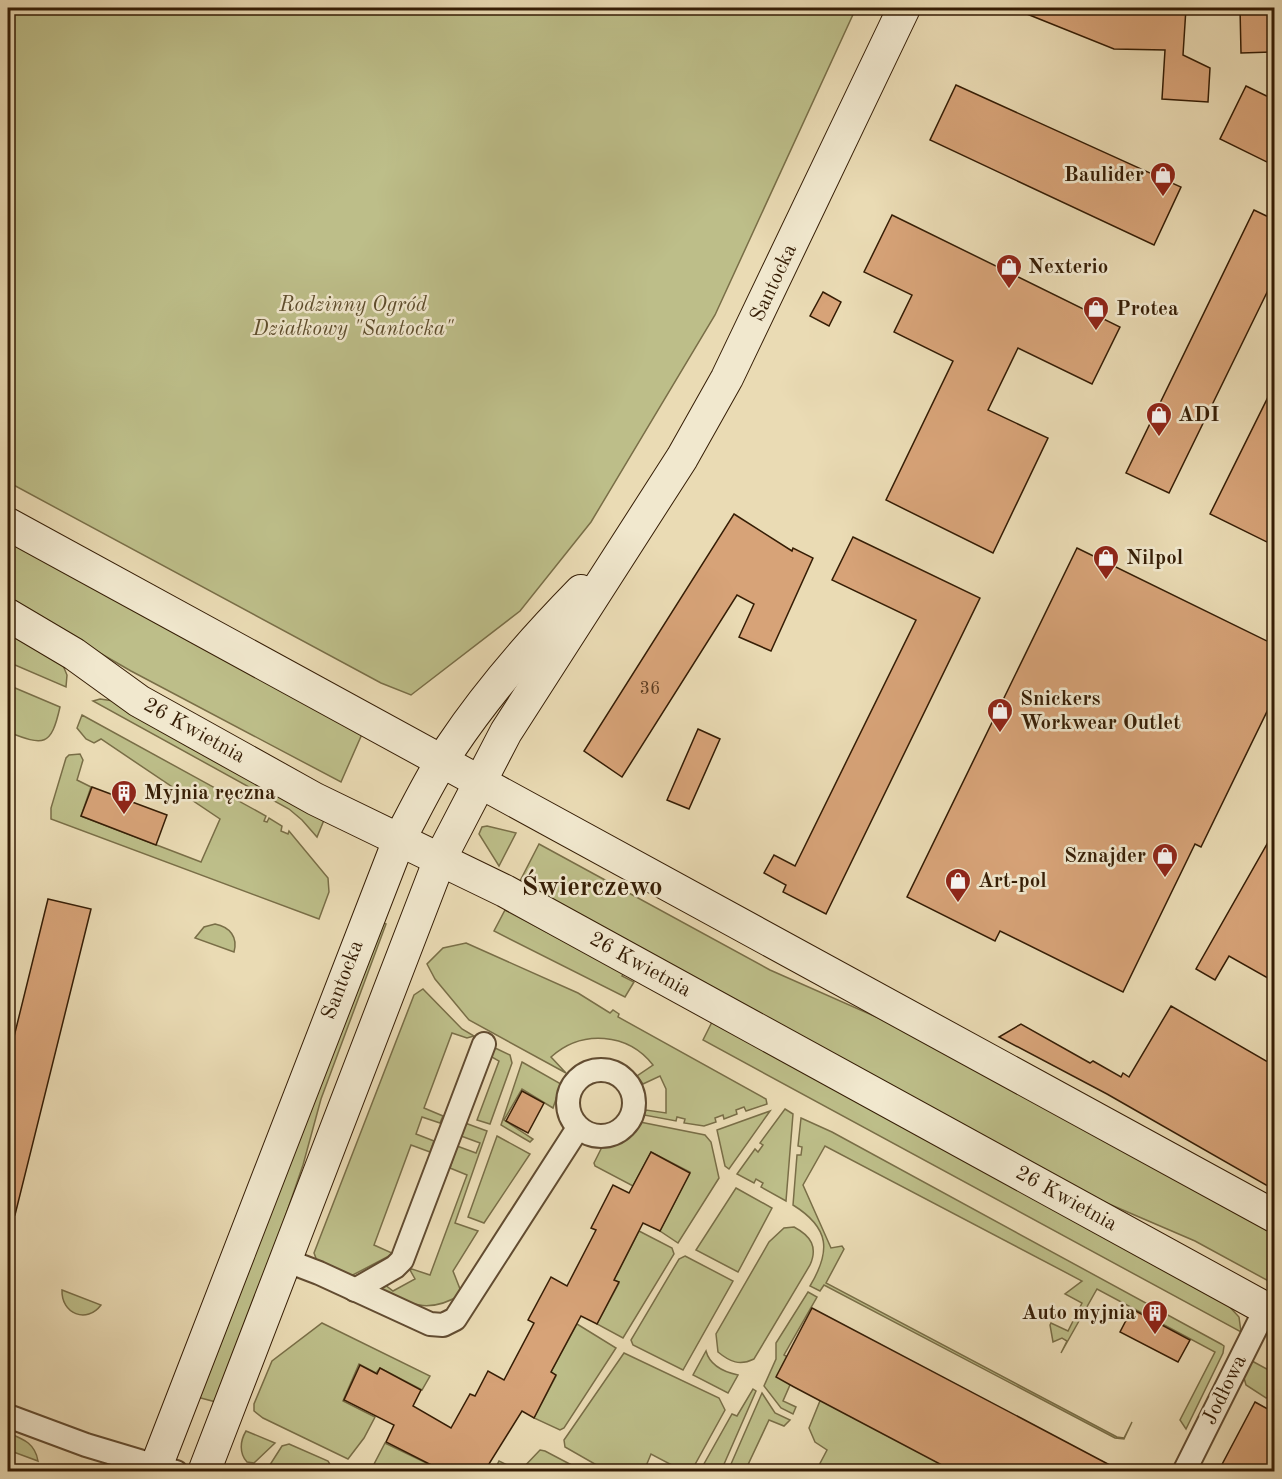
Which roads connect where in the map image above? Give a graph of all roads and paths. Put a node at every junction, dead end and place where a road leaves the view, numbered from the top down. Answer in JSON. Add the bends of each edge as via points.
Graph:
{"nodes":[{"id":1,"x":904,"y":8,"type":"edge"},
{"id":2,"x":8,"y":524,"type":"edge"},
{"id":3,"x":623,"y":548,"type":"junction"},
{"id":4,"x":8,"y":615,"type":"edge"},
{"id":5,"x":442,"y":761,"type":"junction"},
{"id":6,"x":479,"y":780,"type":"junction"},
{"id":7,"x":399,"y":840,"type":"junction"},
{"id":8,"x":440,"y":859,"type":"junction"},
{"id":9,"x":484,"y":1044,"type":"dead end"},
{"id":10,"x":578,"y":1128,"type":"dead end"},
{"id":11,"x":1275,"y":1216,"type":"edge"},
{"id":12,"x":285,"y":1260,"type":"junction"},
{"id":13,"x":355,"y":1290,"type":"junction"},
{"id":14,"x":1270,"y":1311,"type":"edge"},
{"id":15,"x":8,"y":1416,"type":"edge"},
{"id":16,"x":162,"y":1470,"type":"edge"},
{"id":17,"x":204,"y":1472,"type":"edge"},
{"id":18,"x":1184,"y":1472,"type":"edge"}],
"edges":[{"from":1,"to":3,"type":"street","name":"Santocka","via":[[733,369],[682,458]]},
{"from":2,"to":5,"type":"street"},
{"from":3,"to":5,"type":"street","name":"Santocka","via":[[524,650]]},
{"from":3,"to":6,"type":"street","name":"Santocka"},
{"from":4,"to":7,"type":"street","name":"26 Kwietnia","via":[[74,654],[139,701],[315,799]]},
{"from":5,"to":6,"type":"street"},
{"from":5,"to":7,"type":"street","name":"Santocka"},
{"from":6,"to":8,"type":"street","name":"Santocka"},
{"from":6,"to":11,"type":"street"},
{"from":7,"to":8,"type":"street","name":"26 Kwietnia"},
{"from":7,"to":16,"type":"street","name":"Santocka"},
{"from":8,"to":12,"type":"street","name":"Santocka"},
{"from":8,"to":14,"type":"street","name":"26 Kwietnia"},
{"from":9,"to":13,"type":"street","via":[[402,1260]]},
{"from":10,"to":13,"type":"street","via":[[455,1319],[443,1325],[430,1324]]},
{"from":12,"to":13,"type":"street"},
{"from":12,"to":17,"type":"street","name":"Santocka"},
{"from":14,"to":18,"type":"street","name":"Jodłowa"},
{"from":15,"to":16,"type":"street","name":"Santocka"}]}
